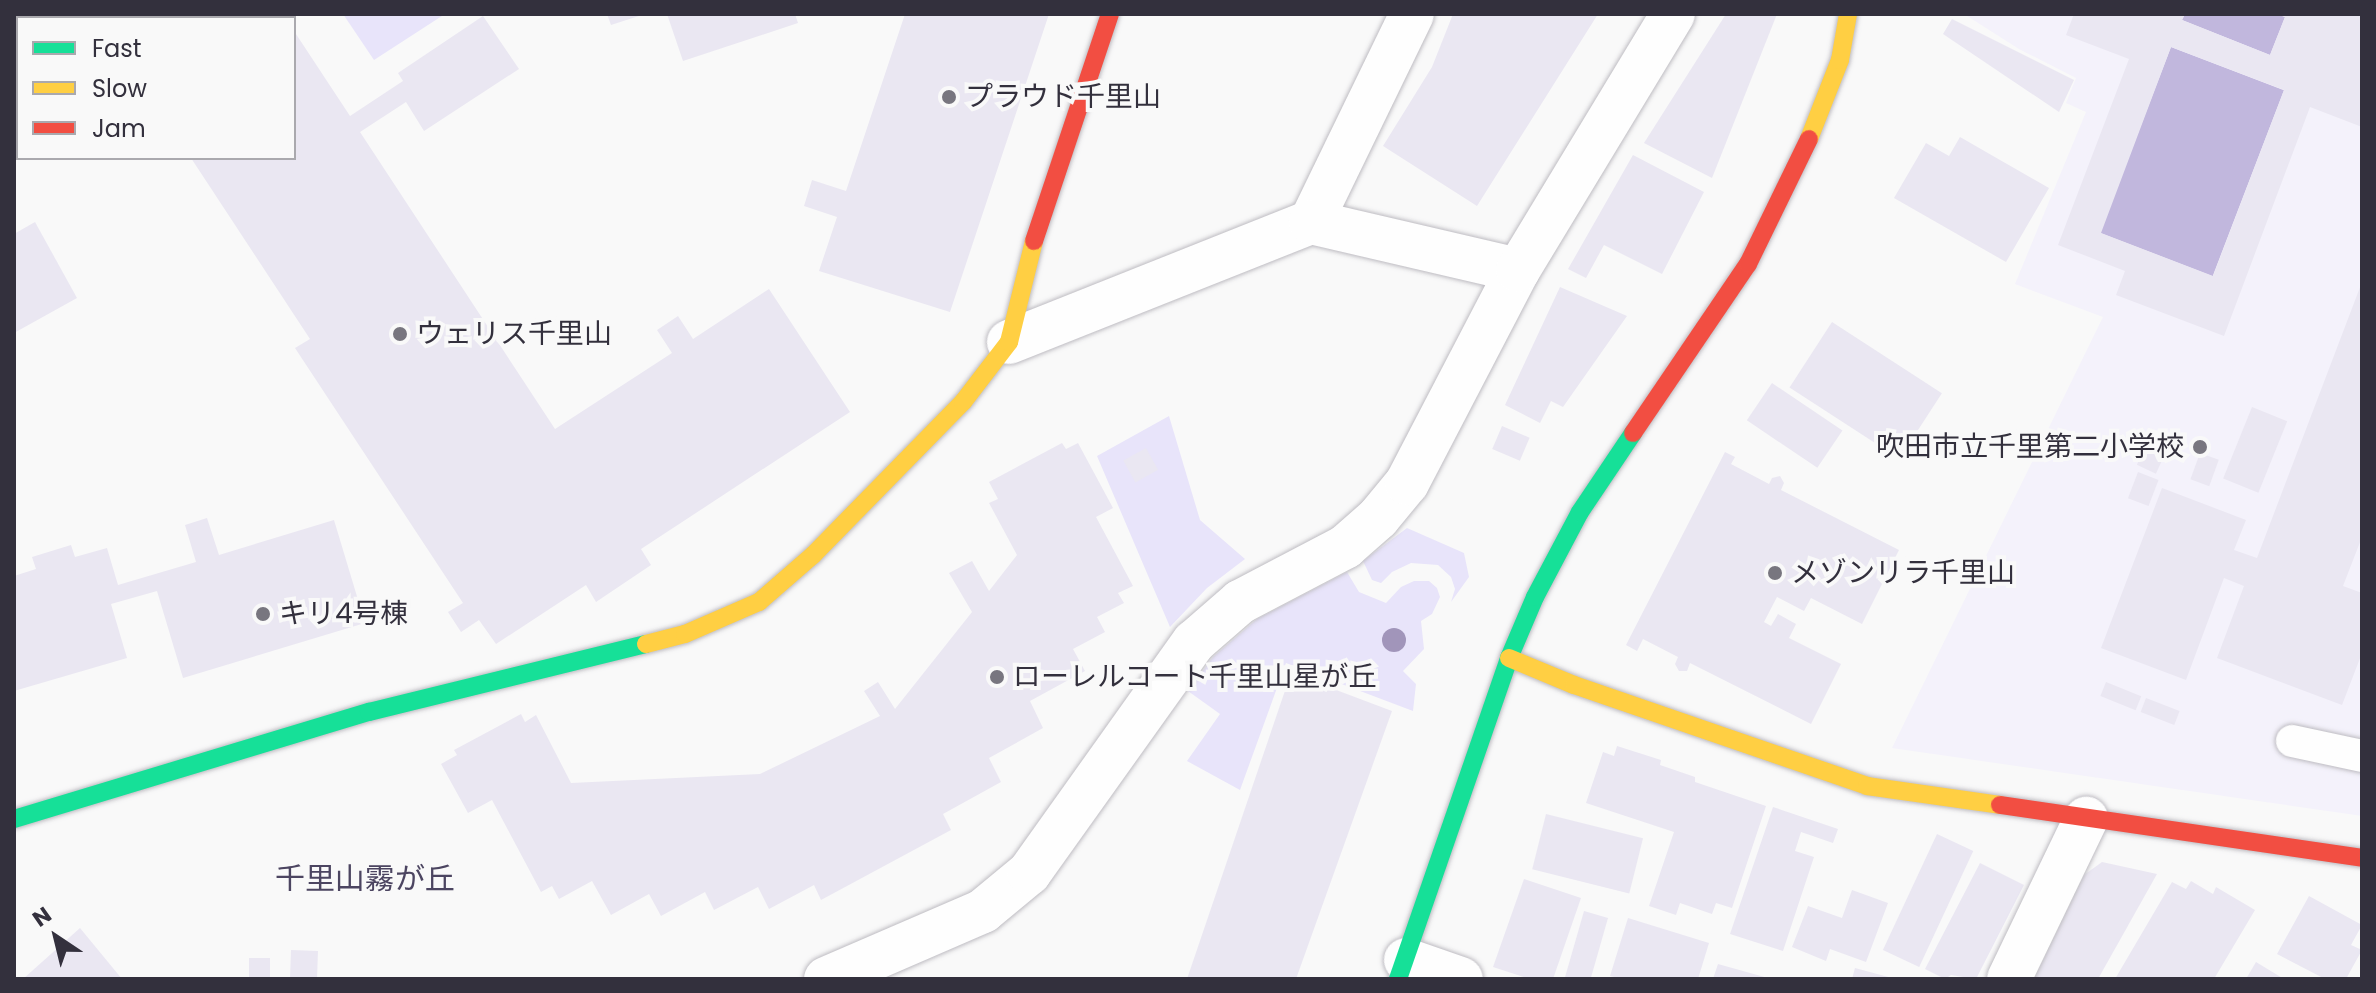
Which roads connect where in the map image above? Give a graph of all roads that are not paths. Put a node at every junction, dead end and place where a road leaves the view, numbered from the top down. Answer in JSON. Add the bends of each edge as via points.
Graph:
{"nodes":[{"id":1,"x":1110,"y":14,"type":"edge"},
{"id":2,"x":1412,"y":14,"type":"edge"},
{"id":3,"x":1673,"y":14,"type":"edge"},
{"id":4,"x":1848,"y":14,"type":"edge"},
{"id":5,"x":1311,"y":222,"type":"junction"},
{"id":6,"x":1518,"y":270,"type":"junction"},
{"id":7,"x":1009,"y":342,"type":"junction"},
{"id":8,"x":1509,"y":658,"type":"junction"},
{"id":9,"x":2292,"y":741,"type":"dead end"},
{"id":10,"x":2362,"y":756,"type":"edge"},
{"id":11,"x":14,"y":819,"type":"edge"},
{"id":12,"x":2086,"y":819,"type":"junction"},
{"id":13,"x":2362,"y":858,"type":"edge"},
{"id":14,"x":1402,"y":970,"type":"edge"},
{"id":15,"x":826,"y":979,"type":"edge"},
{"id":16,"x":1461,"y":979,"type":"edge"},
{"id":17,"x":2009,"y":979,"type":"edge"}],
"edges":[{"from":1,"to":7,"type":"street","via":[[1032,248]]},
{"from":2,"to":5,"type":"street"},
{"from":3,"to":6,"type":"street"},
{"from":4,"to":8,"type":"street","via":[[1840,60],[1817,123],[1748,264],[1580,512]]},
{"from":5,"to":6,"type":"street"},
{"from":5,"to":7,"type":"street"},
{"from":6,"to":15,"type":"street","via":[[1407,483],[1378,518],[1345,547],[1240,602],[1194,642],[1029,873],[983,911]]},
{"from":7,"to":11,"type":"street","via":[[963,402],[813,555],[759,602],[685,634],[369,712]]},
{"from":8,"to":12,"type":"street","via":[[1867,786]]},
{"from":8,"to":14,"type":"street"},
{"from":9,"to":10,"type":"lane"},
{"from":12,"to":13,"type":"street"},
{"from":12,"to":17,"type":"street"},
{"from":14,"to":16,"type":"street"}]}
